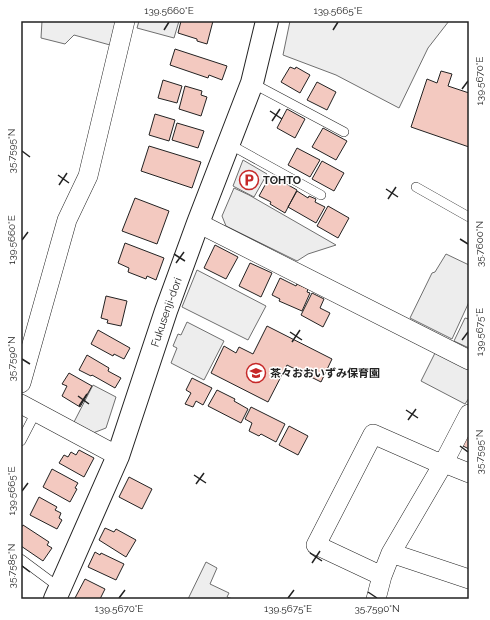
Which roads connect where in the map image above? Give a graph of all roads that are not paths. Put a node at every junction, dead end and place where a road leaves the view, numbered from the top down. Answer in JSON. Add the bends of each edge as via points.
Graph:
{"nodes":[{"id":1,"x":125,"y":21,"type":"edge"},
{"id":2,"x":267,"y":21,"type":"edge"},
{"id":3,"x":252,"y":83,"type":"junction"},
{"id":4,"x":344,"y":132,"type":"dead end"},
{"id":5,"x":229,"y":144,"type":"junction"},
{"id":6,"x":416,"y":188,"type":"dead end"},
{"id":7,"x":321,"y":195,"type":"dead end"},
{"id":8,"x":469,"y":217,"type":"edge"},
{"id":9,"x":198,"y":223,"type":"junction"},
{"id":10,"x":469,"y":360,"type":"edge"},
{"id":11,"x":21,"y":383,"type":"edge"},
{"id":12,"x":29,"y":408,"type":"edge"},
{"id":13,"x":469,"y":414,"type":"edge"},
{"id":14,"x":21,"y":441,"type":"edge"},
{"id":15,"x":118,"y":456,"type":"junction"},
{"id":16,"x":443,"y":464,"type":"junction"},
{"id":17,"x":469,"y":473,"type":"edge"},
{"id":18,"x":391,"y":553,"type":"junction"},
{"id":19,"x":21,"y":559,"type":"edge"},
{"id":20,"x":382,"y":576,"type":"junction"},
{"id":21,"x":469,"y":579,"type":"edge"},
{"id":22,"x":57,"y":593,"type":"edge"},
{"id":23,"x":376,"y":599,"type":"edge"}],
"edges":[{"from":1,"to":11,"type":"street","via":[[88,176],[67,220]]},
{"from":2,"to":3,"type":"street","name":"Fukusenji-dori"},
{"from":3,"to":4,"type":"lane"},
{"from":3,"to":5,"type":"street","name":"Fukusenji-dori"},
{"from":5,"to":7,"type":"lane"},
{"from":5,"to":9,"type":"street","name":"Fukusenji-dori"},
{"from":6,"to":8,"type":"lane"},
{"from":9,"to":10,"type":"street"},
{"from":9,"to":15,"type":"street","name":"Fukusenji-dori"},
{"from":12,"to":14,"type":"lane"},
{"from":12,"to":15,"type":"street"},
{"from":13,"to":16,"type":"street"},
{"from":15,"to":22,"type":"street","name":"Fukusenji-dori"},
{"from":16,"to":17,"type":"street"},
{"from":16,"to":18,"type":"street"},
{"from":16,"to":20,"type":"street","via":[[373,434],[316,545]]},
{"from":18,"to":20,"type":"street"},
{"from":18,"to":21,"type":"street"},
{"from":19,"to":22,"type":"lane"},
{"from":20,"to":23,"type":"street"}]}
